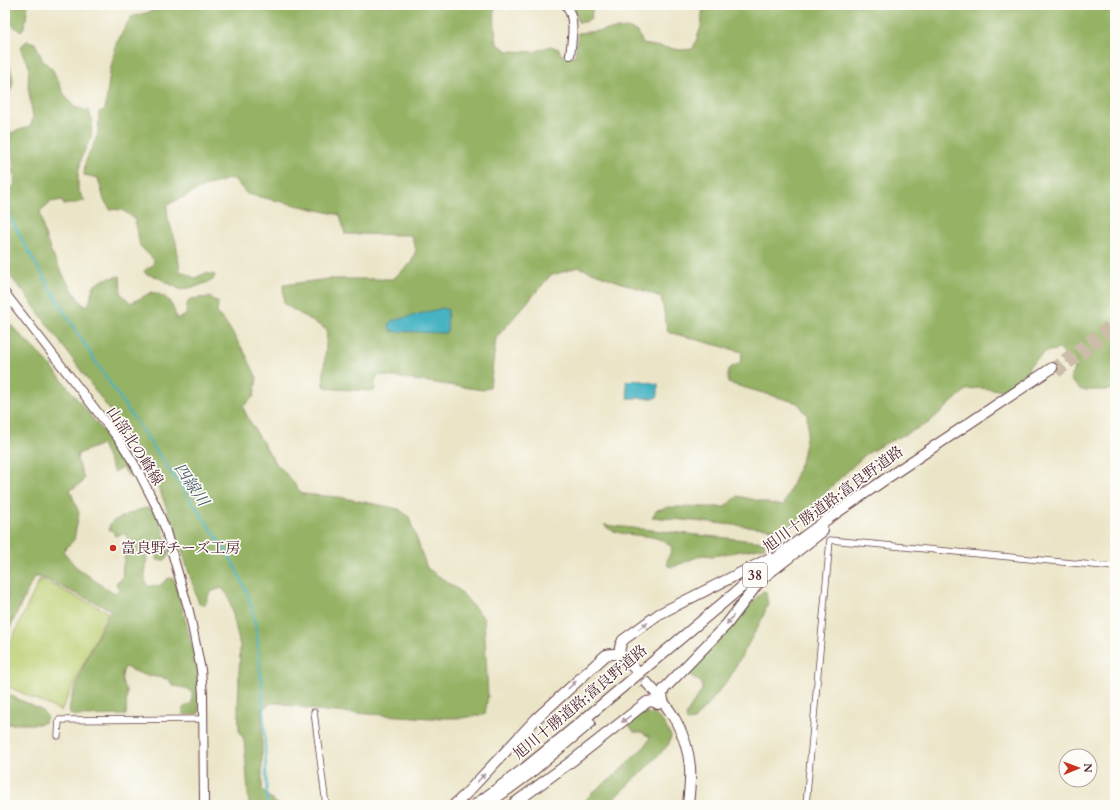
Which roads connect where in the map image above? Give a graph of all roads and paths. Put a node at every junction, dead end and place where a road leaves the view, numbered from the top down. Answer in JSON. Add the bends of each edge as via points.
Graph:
{"nodes":[{"id":1,"x":566,"y":5,"type":"edge"},
{"id":2,"x":570,"y":55,"type":"dead end"},
{"id":3,"x":5,"y":293,"type":"edge"},
{"id":4,"x":786,"y":550,"type":"junction"},
{"id":5,"x":1115,"y":567,"type":"edge"},
{"id":6,"x":762,"y":578,"type":"junction"},
{"id":7,"x":619,"y":654,"type":"junction"},
{"id":8,"x":633,"y":671,"type":"tunnel mouth"},
{"id":9,"x":645,"y":684,"type":"tunnel mouth"},
{"id":10,"x":661,"y":702,"type":"junction"},
{"id":11,"x":314,"y":712,"type":"dead end"},
{"id":12,"x":203,"y":719,"type":"junction"},
{"id":13,"x":58,"y":736,"type":"dead end"},
{"id":14,"x":204,"y":805,"type":"edge"},
{"id":15,"x":326,"y":805,"type":"edge"},
{"id":16,"x":454,"y":805,"type":"edge"},
{"id":17,"x":475,"y":805,"type":"edge"},
{"id":18,"x":487,"y":805,"type":"edge"},
{"id":19,"x":512,"y":805,"type":"edge"},
{"id":20,"x":684,"y":805,"type":"edge"},
{"id":21,"x":688,"y":805,"type":"edge"},
{"id":22,"x":806,"y":805,"type":"edge"}],
"edges":[{"from":1,"to":2,"type":"main road","via":[[572,17]]},
{"from":3,"to":12,"type":"main road","name":"山部北の峰線","via":[[120,441],[156,506],[189,610],[200,670]]},
{"from":4,"to":6,"type":"highway","name":"旭川十勝道路;富良野道路","number":"38","via":[[890,476],[1055,371],[838,519]]},
{"from":7,"to":4,"type":"highway","number":"38","one_way":true,"via":[[623,640],[659,614]]},
{"from":4,"to":17,"type":"highway","name":"旭川十勝道路;富良野道路","number":"38","via":[[525,768]]},
{"from":5,"to":22,"type":"street","via":[[830,540]]},
{"from":6,"to":10,"type":"highway","one_way":true,"via":[[727,624],[664,689]]},
{"from":6,"to":18,"type":"highway","name":"旭川十勝道路;富良野道路","number":"38","via":[[580,732]]},
{"from":7,"to":8,"type":"highway"},
{"from":16,"to":7,"type":"highway","one_way":true,"via":[[536,719],[596,663],[606,655]]},
{"from":9,"to":10,"type":"highway"},
{"from":10,"to":19,"type":"highway","one_way":true,"via":[[647,702]]},
{"from":10,"to":20,"type":"highway","via":[[681,743],[684,758]]},
{"from":10,"to":21,"type":"highway","via":[[674,715],[686,742],[690,769]]},
{"from":11,"to":15,"type":"street"},
{"from":12,"to":13,"type":"street","via":[[59,720]]},
{"from":12,"to":14,"type":"main road","name":"山部北の峰線"}]}
